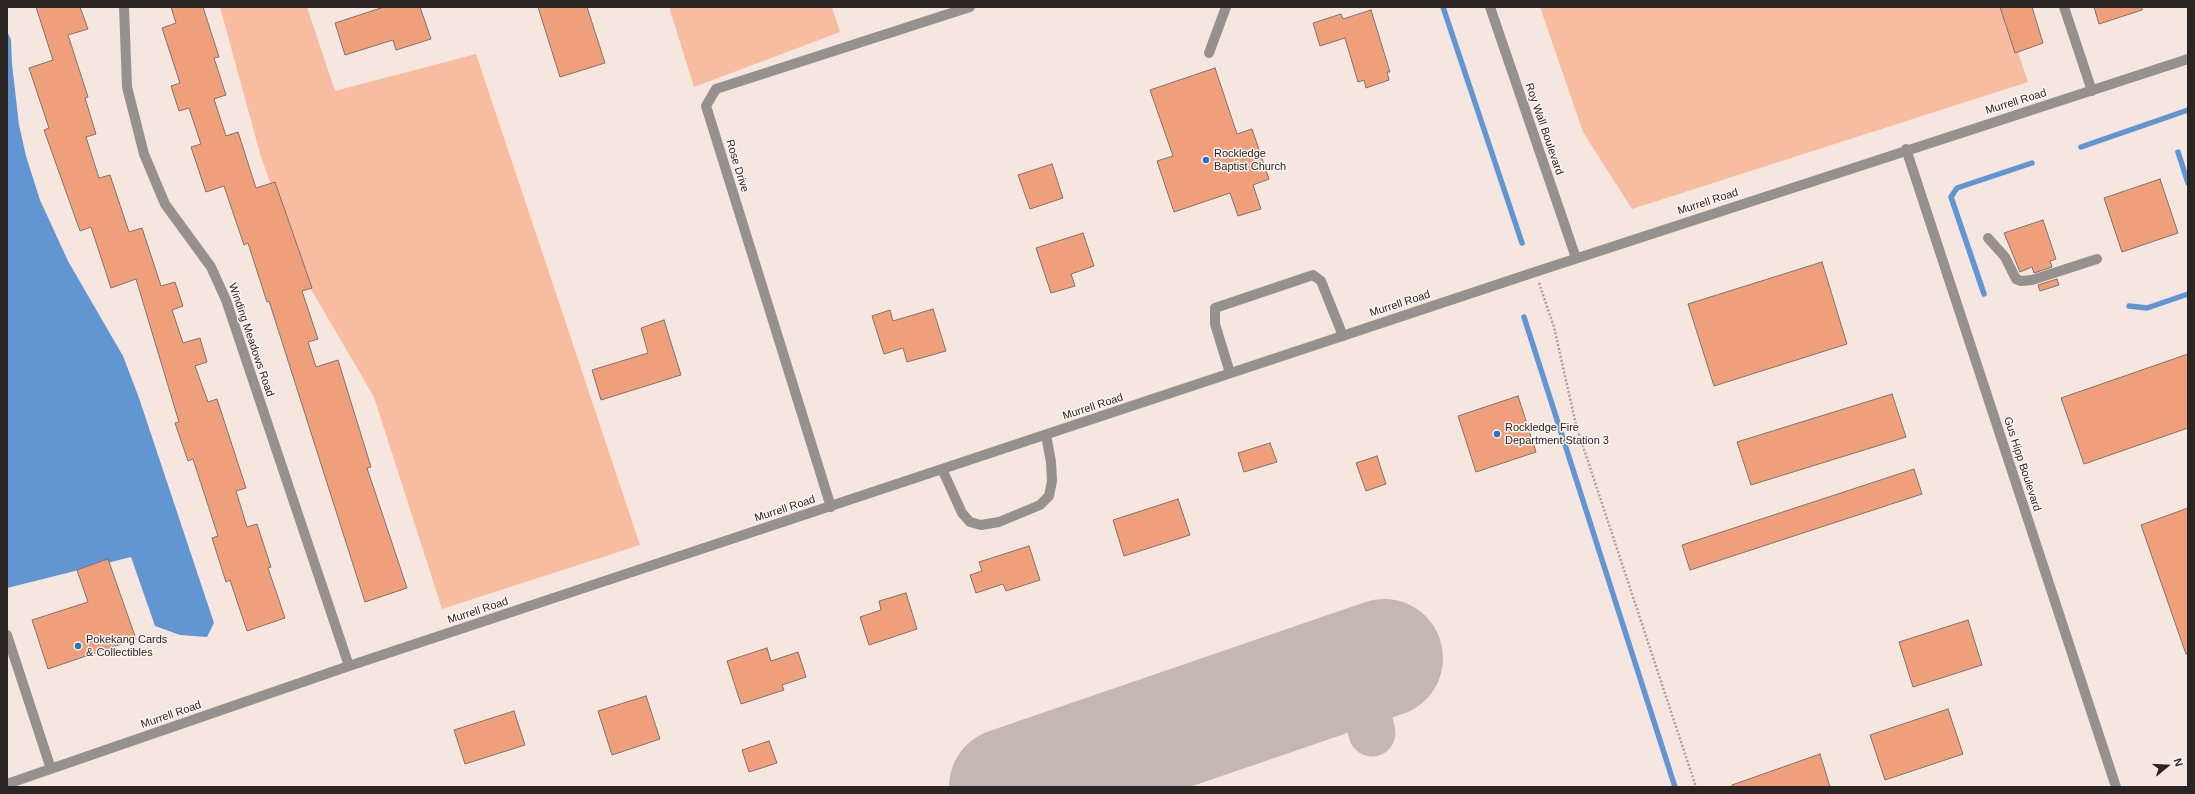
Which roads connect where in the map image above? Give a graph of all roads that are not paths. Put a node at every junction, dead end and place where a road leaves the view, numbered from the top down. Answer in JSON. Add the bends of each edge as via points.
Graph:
{"nodes":[{"id":1,"x":124,"y":7,"type":"edge"},
{"id":2,"x":970,"y":7,"type":"edge"},
{"id":3,"x":1226,"y":7,"type":"edge"},
{"id":4,"x":1490,"y":7,"type":"edge"},
{"id":5,"x":2064,"y":7,"type":"edge"},
{"id":6,"x":1209,"y":53,"type":"dead end"},
{"id":7,"x":2188,"y":59,"type":"edge"},
{"id":8,"x":2092,"y":91,"type":"junction"},
{"id":9,"x":1906,"y":149,"type":"junction"},
{"id":10,"x":1988,"y":238,"type":"dead end"},
{"id":11,"x":1576,"y":258,"type":"junction"},
{"id":12,"x":2097,"y":259,"type":"dead end"},
{"id":13,"x":1343,"y":336,"type":"junction"},
{"id":14,"x":1230,"y":373,"type":"junction"},
{"id":15,"x":1046,"y":435,"type":"junction"},
{"id":16,"x":942,"y":470,"type":"junction"},
{"id":17,"x":831,"y":506,"type":"junction"},
{"id":18,"x":7,"y":635,"type":"edge"},
{"id":19,"x":349,"y":666,"type":"junction"},
{"id":20,"x":51,"y":769,"type":"junction"},
{"id":21,"x":7,"y":784,"type":"edge"},
{"id":22,"x":2116,"y":787,"type":"edge"}],
"edges":[{"from":1,"to":19,"type":"street","name":"Winding Meadows Road","via":[[127,87],[144,154],[165,204],[211,268],[226,300]]},
{"from":2,"to":17,"type":"street","name":"Rose Drive","via":[[716,89],[706,106]]},
{"from":3,"to":6,"type":"street"},
{"from":4,"to":11,"type":"street","name":"Roy Wall Boulevard"},
{"from":5,"to":8,"type":"street"},
{"from":7,"to":8,"type":"street","name":"Murrell Road"},
{"from":8,"to":9,"type":"street","name":"Murrell Road"},
{"from":9,"to":11,"type":"street","name":"Murrell Road"},
{"from":9,"to":22,"type":"street","name":"Gus Hipp Boulevard"},
{"from":10,"to":12,"type":"street","via":[[2005,256],[2016,279],[2021,281],[2032,280]]},
{"from":11,"to":13,"type":"street","name":"Murrell Road"},
{"from":13,"to":14,"type":"street","name":"Murrell Road"},
{"from":13,"to":14,"type":"street","via":[[1321,281],[1313,276],[1238,300],[1215,308],[1215,324]]},
{"from":14,"to":15,"type":"street","name":"Murrell Road"},
{"from":15,"to":16,"type":"street","name":"Murrell Road"},
{"from":15,"to":16,"type":"street","via":[[1052,462],[1049,496],[1040,505],[999,522],[970,522],[962,513]]},
{"from":16,"to":17,"type":"street","name":"Murrell Road"},
{"from":17,"to":19,"type":"street","name":"Murrell Road"},
{"from":18,"to":20,"type":"street"},
{"from":19,"to":20,"type":"street","name":"Murrell Road"},
{"from":20,"to":21,"type":"street","name":"Murrell Road"}]}
